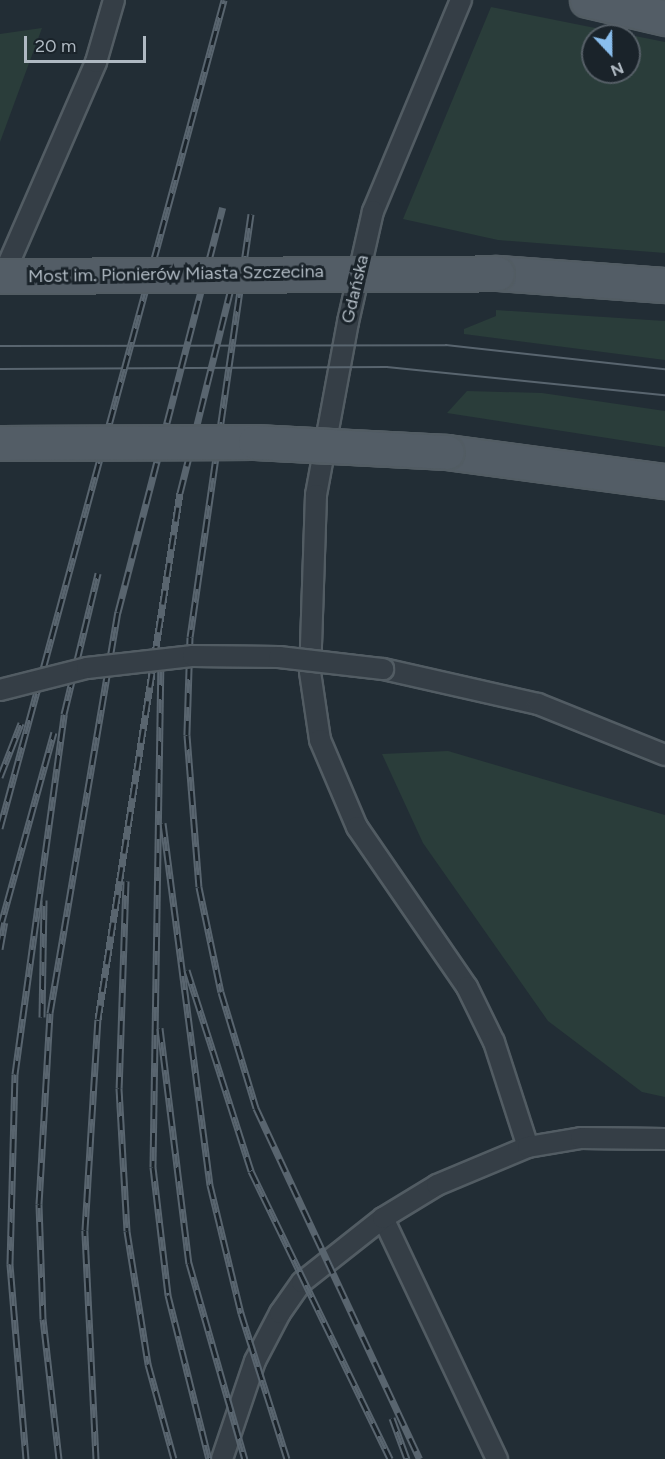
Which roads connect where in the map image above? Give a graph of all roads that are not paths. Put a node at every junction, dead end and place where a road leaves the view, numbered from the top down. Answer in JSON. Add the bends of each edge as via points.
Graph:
{"nodes":[{"id":1,"x":114,"y":0,"type":"edge"},
{"id":2,"x":461,"y":0,"type":"edge"},
{"id":3,"x":594,"y":1,"type":"edge"},
{"id":4,"x":665,"y":18,"type":"edge"},
{"id":5,"x":0,"y":276,"type":"edge"},
{"id":6,"x":0,"y":283,"type":"edge"},
{"id":7,"x":665,"y":285,"type":"edge"},
{"id":8,"x":0,"y":443,"type":"edge"},
{"id":9,"x":665,"y":481,"type":"edge"},
{"id":10,"x":0,"y":690,"type":"edge"},
{"id":11,"x":665,"y":755,"type":"edge"},
{"id":12,"x":665,"y":1139,"type":"edge"},
{"id":13,"x":528,"y":1147,"type":"junction"},
{"id":14,"x":383,"y":1218,"type":"junction"},
{"id":15,"x":222,"y":1459,"type":"edge"},
{"id":16,"x":497,"y":1459,"type":"edge"}],
"edges":[{"from":1,"to":6,"type":"lane","via":[[92,72]]},
{"from":2,"to":13,"type":"lane","name":"Gdańska","via":[[373,211],[316,495],[309,593],[310,672],[320,740],[357,827],[467,987],[494,1042]]},
{"from":3,"to":4,"type":"main road"},
{"from":5,"to":7,"type":"main road","name":"Most im. Pionierów Miasta Szczecina","bridge":true,"via":[[497,273]]},
{"from":8,"to":9,"type":"main road","bridge":true,"via":[[255,442],[447,452]]},
{"from":10,"to":11,"type":"lane","bridge":true,"via":[[87,668],[193,656],[279,657],[462,682],[538,704]]},
{"from":12,"to":13,"type":"lane","via":[[581,1138]]},
{"from":13,"to":14,"type":"lane","via":[[437,1185]]},
{"from":14,"to":15,"type":"lane","via":[[302,1282],[280,1313],[255,1361]]},
{"from":14,"to":16,"type":"lane"}]}
